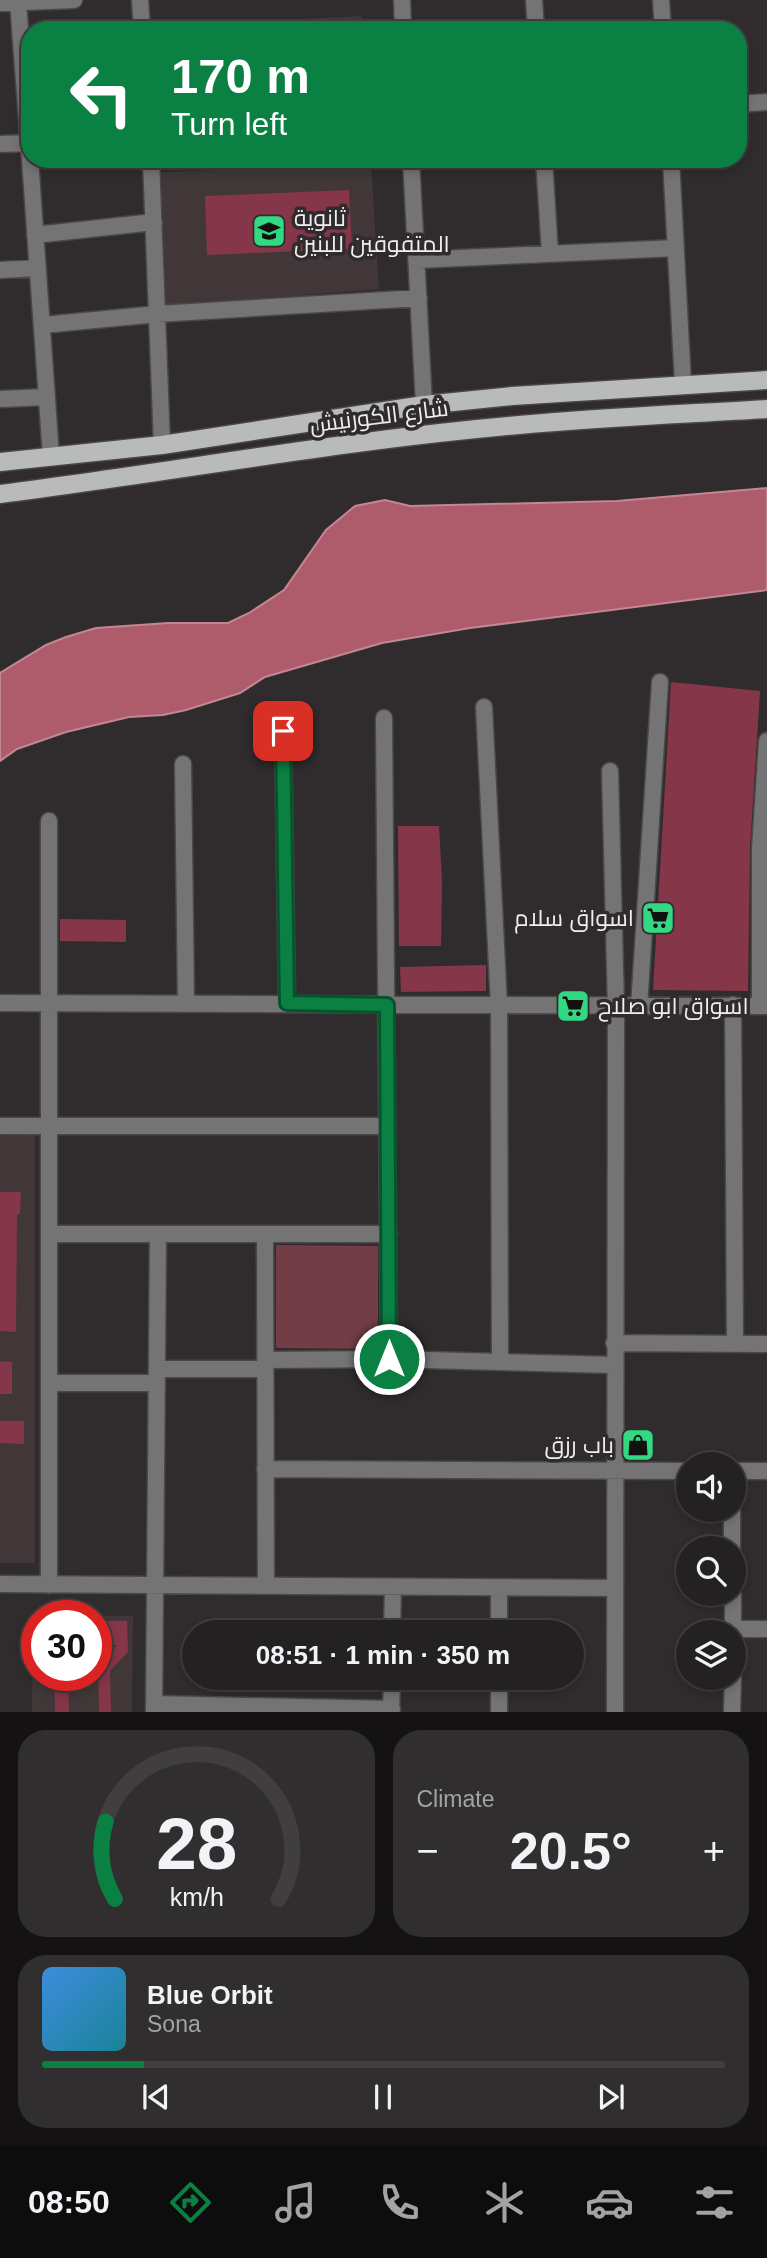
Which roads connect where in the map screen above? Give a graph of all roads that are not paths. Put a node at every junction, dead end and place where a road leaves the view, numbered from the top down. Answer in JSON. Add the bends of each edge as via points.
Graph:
{"nodes":[{"id":1,"x":74,"y":0,"type":"edge"},
{"id":2,"x":140,"y":0,"type":"edge"},
{"id":3,"x":402,"y":0,"type":"edge"},
{"id":4,"x":534,"y":0,"type":"edge"},
{"id":5,"x":661,"y":0,"type":"edge"},
{"id":6,"x":18,"y":2,"type":"junction"},
{"id":7,"x":0,"y":4,"type":"edge"},
{"id":8,"x":141,"y":21,"type":"edge"},
{"id":9,"x":403,"y":21,"type":"edge"},
{"id":10,"x":535,"y":21,"type":"edge"},
{"id":11,"x":662,"y":21,"type":"edge"},
{"id":12,"x":21,"y":38,"type":"edge"},
{"id":13,"x":767,"y":102,"type":"edge"},
{"id":14,"x":747,"y":103,"type":"edge"},
{"id":15,"x":0,"y":144,"type":"edge"},
{"id":16,"x":21,"y":151,"type":"edge"},
{"id":17,"x":30,"y":168,"type":"edge"},
{"id":18,"x":151,"y":168,"type":"edge"},
{"id":19,"x":411,"y":168,"type":"edge"},
{"id":20,"x":545,"y":168,"type":"edge"},
{"id":21,"x":672,"y":168,"type":"edge"},
{"id":22,"x":154,"y":222,"type":"junction"},
{"id":23,"x":35,"y":235,"type":"junction"},
{"id":24,"x":676,"y":248,"type":"junction"},
{"id":25,"x":550,"y":254,"type":"junction"},
{"id":26,"x":416,"y":260,"type":"junction"},
{"id":27,"x":38,"y":268,"type":"junction"},
{"id":28,"x":0,"y":270,"type":"edge"},
{"id":29,"x":418,"y":298,"type":"junction"},
{"id":30,"x":157,"y":314,"type":"junction"},
{"id":31,"x":43,"y":325,"type":"junction"},
{"id":32,"x":767,"y":380,"type":"edge"},
{"id":33,"x":683,"y":384,"type":"junction"},
{"id":34,"x":47,"y":397,"type":"junction"},
{"id":35,"x":0,"y":399,"type":"edge"},
{"id":36,"x":424,"y":405,"type":"junction"},
{"id":37,"x":767,"y":409,"type":"edge"},
{"id":38,"x":162,"y":444,"type":"junction"},
{"id":39,"x":51,"y":456,"type":"junction"},
{"id":40,"x":0,"y":463,"type":"edge"},
{"id":41,"x":0,"y":494,"type":"edge"},
{"id":42,"x":660,"y":681,"type":"dead end"},
{"id":43,"x":484,"y":707,"type":"dead end"},
{"id":44,"x":384,"y":718,"type":"dead end"},
{"id":45,"x":283,"y":731,"type":"dead end"},
{"id":46,"x":767,"y":741,"type":"edge"},
{"id":47,"x":183,"y":764,"type":"dead end"},
{"id":48,"x":610,"y":771,"type":"dead end"},
{"id":49,"x":48,"y":821,"type":"dead end"},
{"id":50,"x":48,"y":1002,"type":"junction"},
{"id":51,"x":0,"y":1003,"type":"edge"},
{"id":52,"x":186,"y":1003,"type":"junction"},
{"id":53,"x":287,"y":1003,"type":"junction"},
{"id":54,"x":387,"y":1005,"type":"junction"},
{"id":55,"x":733,"y":1005,"type":"junction"},
{"id":56,"x":499,"y":1006,"type":"junction"},
{"id":57,"x":763,"y":1006,"type":"edge"},
{"id":58,"x":616,"y":1007,"type":"junction"},
{"id":59,"x":639,"y":1007,"type":"junction"},
{"id":60,"x":0,"y":1126,"type":"edge"},
{"id":61,"x":49,"y":1126,"type":"junction"},
{"id":62,"x":388,"y":1126,"type":"junction"},
{"id":63,"x":49,"y":1234,"type":"junction"},
{"id":64,"x":158,"y":1234,"type":"junction"},
{"id":65,"x":264,"y":1234,"type":"junction"},
{"id":66,"x":389,"y":1234,"type":"junction"},
{"id":67,"x":614,"y":1343,"type":"junction"},
{"id":68,"x":735,"y":1344,"type":"junction"},
{"id":69,"x":767,"y":1344,"type":"edge"},
{"id":70,"x":389,"y":1359,"type":"junction"},
{"id":71,"x":500,"y":1360,"type":"junction"},
{"id":72,"x":265,"y":1364,"type":"junction"},
{"id":73,"x":615,"y":1365,"type":"junction"},
{"id":74,"x":157,"y":1376,"type":"junction"},
{"id":75,"x":49,"y":1383,"type":"junction"},
{"id":76,"x":265,"y":1469,"type":"junction"},
{"id":77,"x":614,"y":1471,"type":"junction"},
{"id":78,"x":676,"y":1471,"type":"edge"},
{"id":79,"x":746,"y":1471,"type":"edge"},
{"id":80,"x":767,"y":1471,"type":"edge"},
{"id":81,"x":0,"y":1584,"type":"edge"},
{"id":82,"x":49,"y":1585,"type":"junction"},
{"id":83,"x":154,"y":1585,"type":"junction"},
{"id":84,"x":266,"y":1586,"type":"junction"},
{"id":85,"x":393,"y":1587,"type":"junction"},
{"id":86,"x":499,"y":1588,"type":"junction"},
{"id":87,"x":615,"y":1588,"type":"junction"},
{"id":88,"x":393,"y":1620,"type":"edge"},
{"id":89,"x":499,"y":1620,"type":"edge"},
{"id":90,"x":746,"y":1629,"type":"edge"},
{"id":91,"x":767,"y":1629,"type":"edge"},
{"id":92,"x":392,"y":1690,"type":"edge"},
{"id":93,"x":499,"y":1690,"type":"edge"},
{"id":94,"x":733,"y":1690,"type":"edge"},
{"id":95,"x":154,"y":1708,"type":"edge"},
{"id":96,"x":258,"y":1710,"type":"edge"},
{"id":97,"x":392,"y":1711,"type":"edge"},
{"id":98,"x":499,"y":1712,"type":"edge"},
{"id":99,"x":615,"y":1712,"type":"edge"},
{"id":100,"x":732,"y":1712,"type":"edge"}],
"edges":[{"from":1,"to":6,"type":"street"},
{"from":2,"to":8,"type":"street"},
{"from":3,"to":9,"type":"street"},
{"from":4,"to":10,"type":"street"},
{"from":5,"to":11,"type":"street"},
{"from":6,"to":7,"type":"street"},
{"from":6,"to":12,"type":"street"},
{"from":13,"to":14,"type":"street"},
{"from":15,"to":16,"type":"street"},
{"from":17,"to":23,"type":"street"},
{"from":18,"to":22,"type":"street"},
{"from":19,"to":26,"type":"street"},
{"from":20,"to":25,"type":"street"},
{"from":21,"to":24,"type":"street"},
{"from":22,"to":23,"type":"street"},
{"from":22,"to":30,"type":"street"},
{"from":23,"to":27,"type":"street"},
{"from":24,"to":25,"type":"street"},
{"from":24,"to":33,"type":"street"},
{"from":25,"to":26,"type":"street"},
{"from":26,"to":29,"type":"street"},
{"from":27,"to":28,"type":"street"},
{"from":27,"to":31,"type":"street"},
{"from":29,"to":30,"type":"street"},
{"from":29,"to":36,"type":"street"},
{"from":30,"to":31,"type":"street"},
{"from":30,"to":38,"type":"street"},
{"from":31,"to":34,"type":"street"},
{"from":32,"to":33,"type":"main road","name":"شارع الكورنيش"},
{"from":33,"to":36,"type":"main road","name":"شارع الكورنيش"},
{"from":34,"to":35,"type":"street"},
{"from":34,"to":39,"type":"street"},
{"from":36,"to":38,"type":"main road","name":"شارع الكورنيش"},
{"from":37,"to":41,"type":"main road","name":"شارع الكورنيش","via":[[429,434]]},
{"from":38,"to":39,"type":"main road","name":"شارع الكورنيش"},
{"from":39,"to":40,"type":"main road","name":"شارع الكورنيش"},
{"from":42,"to":59,"type":"street"},
{"from":43,"to":56,"type":"street"},
{"from":44,"to":54,"type":"street"},
{"from":45,"to":53,"type":"street"},
{"from":46,"to":57,"type":"street","via":[[760,849]]},
{"from":47,"to":52,"type":"street"},
{"from":48,"to":58,"type":"street"},
{"from":49,"to":50,"type":"street"},
{"from":50,"to":51,"type":"street"},
{"from":50,"to":52,"type":"street"},
{"from":50,"to":61,"type":"street"},
{"from":52,"to":53,"type":"street"},
{"from":53,"to":54,"type":"street"},
{"from":54,"to":56,"type":"street"},
{"from":54,"to":62,"type":"street"},
{"from":55,"to":57,"type":"street"},
{"from":55,"to":59,"type":"street"},
{"from":55,"to":68,"type":"street"},
{"from":56,"to":58,"type":"street"},
{"from":56,"to":71,"type":"street"},
{"from":58,"to":59,"type":"street"},
{"from":58,"to":67,"type":"street"},
{"from":60,"to":61,"type":"street"},
{"from":61,"to":62,"type":"street"},
{"from":61,"to":63,"type":"street"},
{"from":62,"to":66,"type":"street"},
{"from":63,"to":64,"type":"street"},
{"from":63,"to":75,"type":"street"},
{"from":64,"to":65,"type":"street"},
{"from":64,"to":74,"type":"street"},
{"from":65,"to":66,"type":"street"},
{"from":65,"to":72,"type":"street"},
{"from":66,"to":70,"type":"street"},
{"from":67,"to":68,"type":"street"},
{"from":67,"to":73,"type":"street"},
{"from":68,"to":69,"type":"street"},
{"from":70,"to":71,"type":"street"},
{"from":70,"to":72,"type":"street"},
{"from":71,"to":73,"type":"street"},
{"from":72,"to":74,"type":"street"},
{"from":72,"to":76,"type":"street"},
{"from":73,"to":77,"type":"street"},
{"from":74,"to":75,"type":"street"},
{"from":74,"to":83,"type":"street"},
{"from":75,"to":82,"type":"street"},
{"from":76,"to":77,"type":"street"},
{"from":76,"to":84,"type":"street"},
{"from":77,"to":78,"type":"street"},
{"from":77,"to":87,"type":"street"},
{"from":79,"to":80,"type":"street"},
{"from":81,"to":82,"type":"street"},
{"from":82,"to":83,"type":"street"},
{"from":83,"to":84,"type":"street"},
{"from":83,"to":95,"type":"street"},
{"from":84,"to":85,"type":"street"},
{"from":85,"to":86,"type":"street"},
{"from":85,"to":88,"type":"street"},
{"from":86,"to":87,"type":"street"},
{"from":86,"to":89,"type":"street"},
{"from":87,"to":99,"type":"street"},
{"from":90,"to":91,"type":"street"},
{"from":92,"to":97,"type":"street"},
{"from":93,"to":98,"type":"street"},
{"from":94,"to":100,"type":"street"},
{"from":95,"to":96,"type":"street"},
{"from":96,"to":97,"type":"street"}]}
